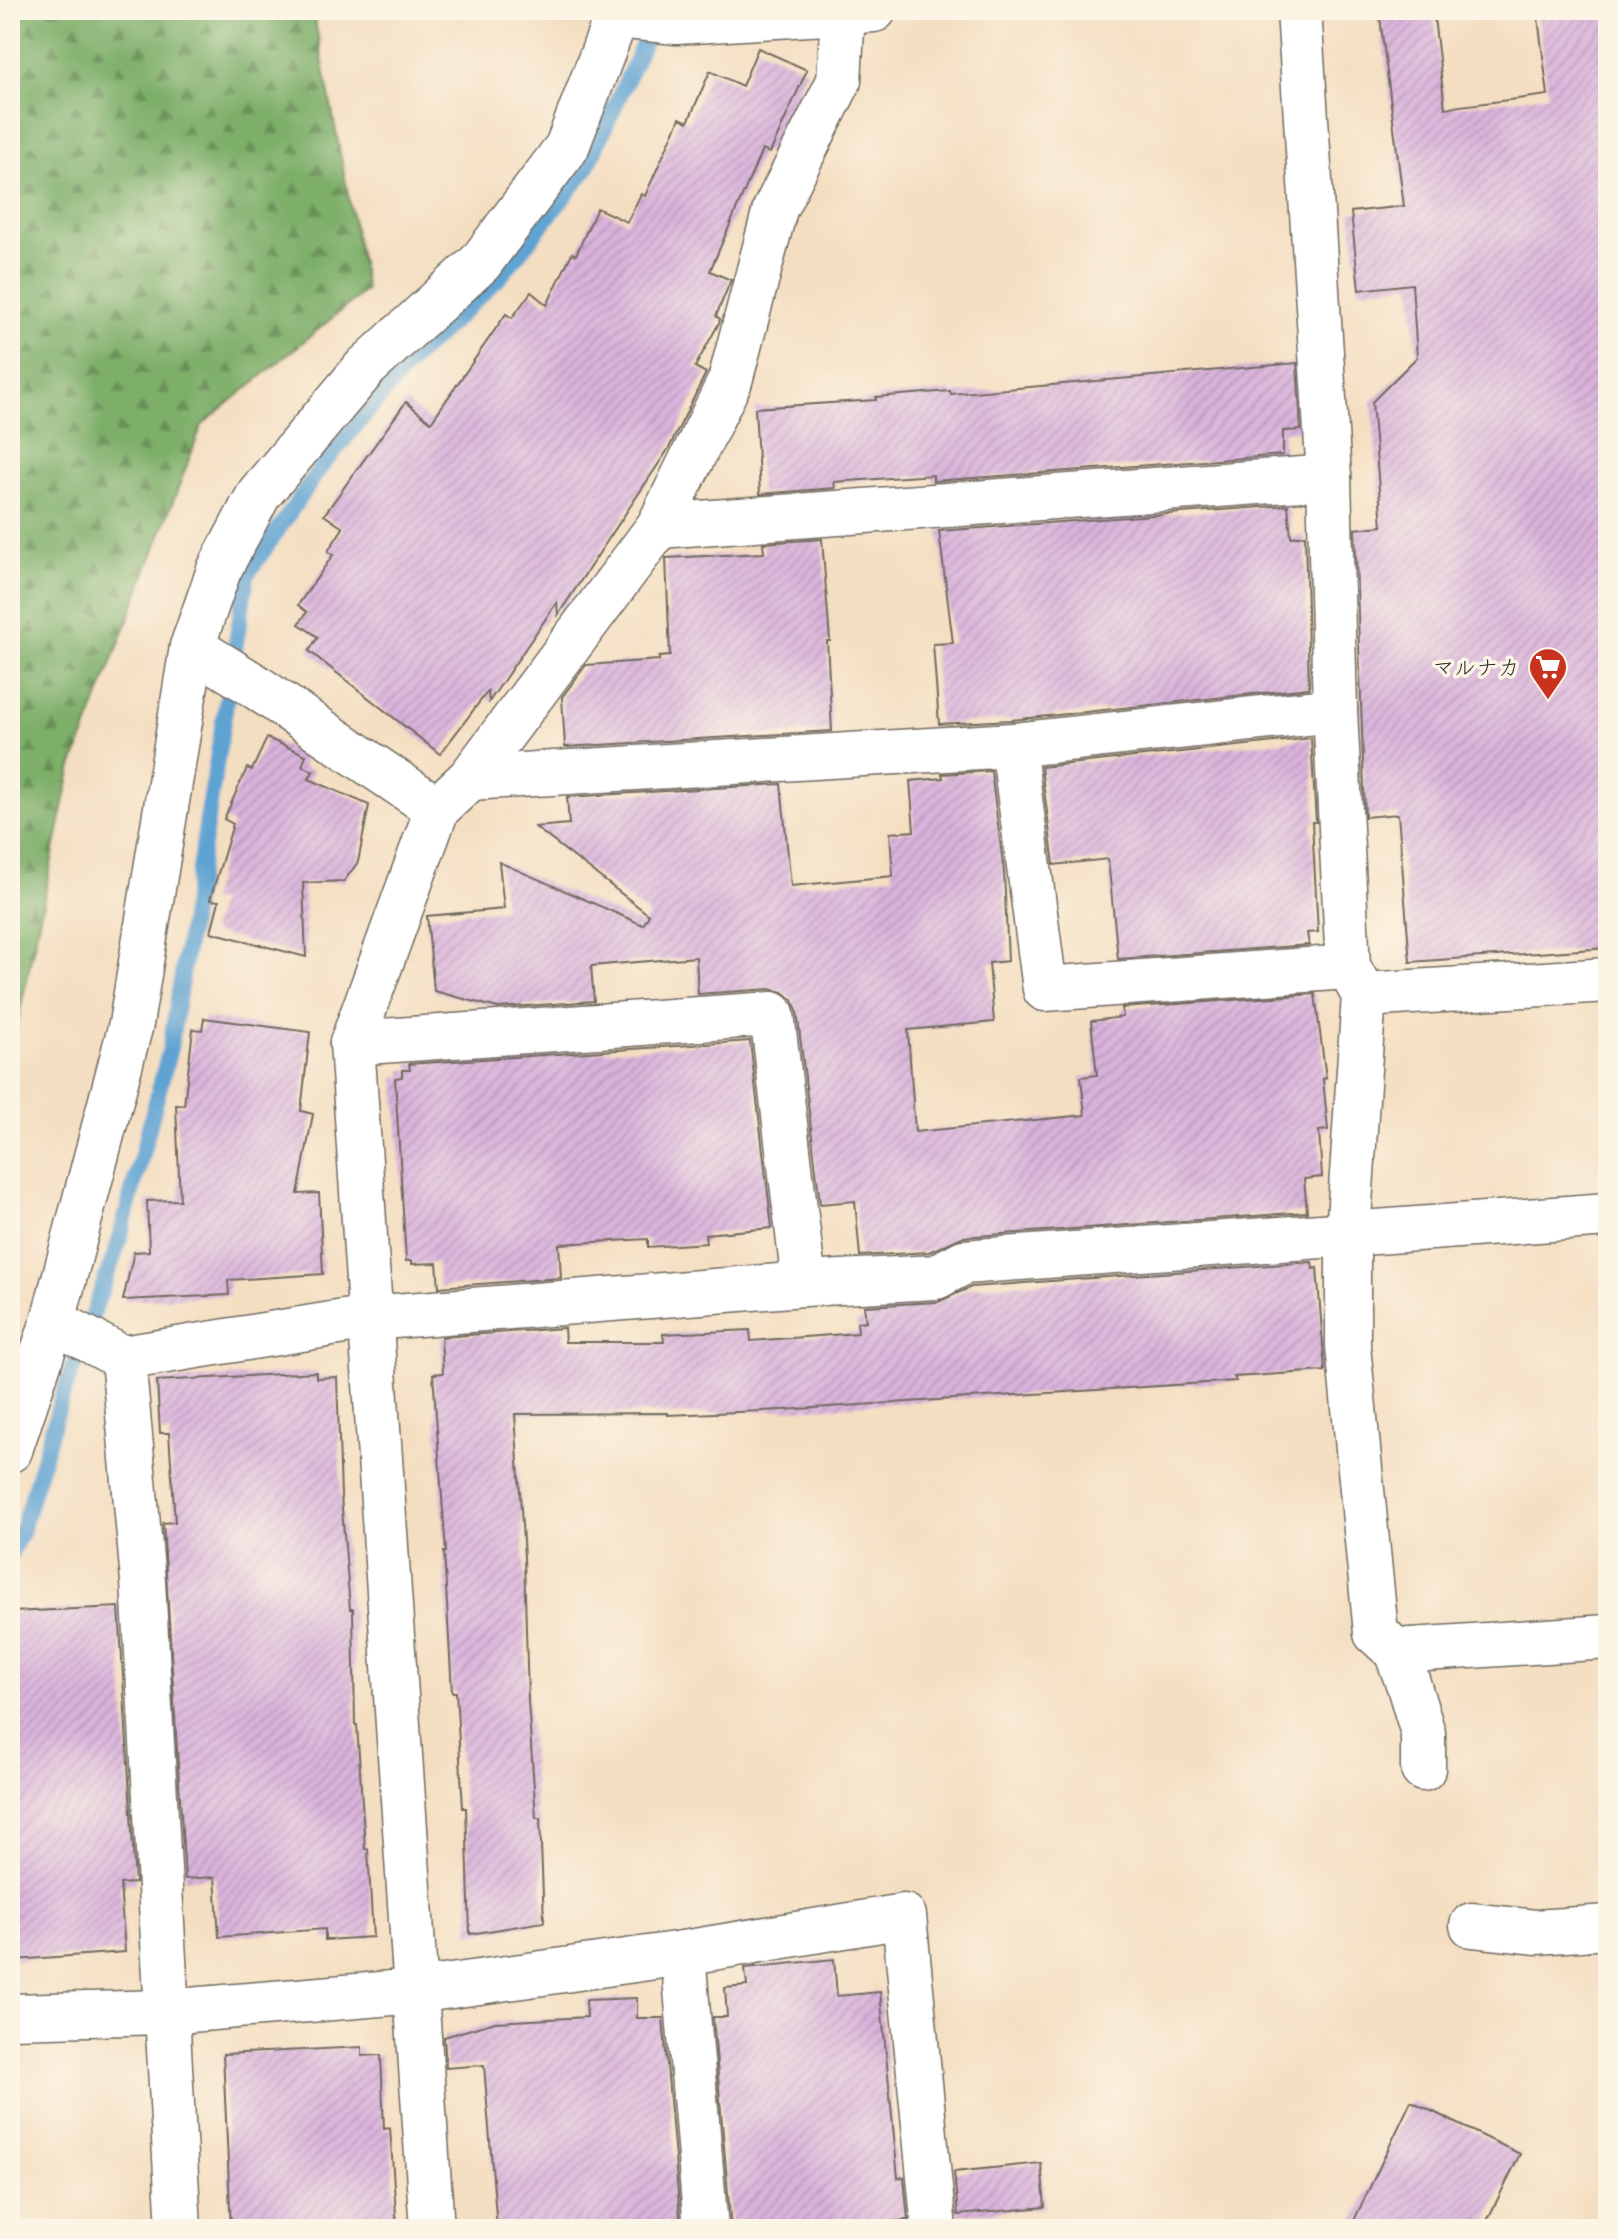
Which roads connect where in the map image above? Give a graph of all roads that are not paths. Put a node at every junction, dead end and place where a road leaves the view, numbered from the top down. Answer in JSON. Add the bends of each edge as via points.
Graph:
{"nodes":[{"id":1,"x":1299,"y":10,"type":"edge"},
{"id":2,"x":859,"y":11,"type":"edge"},
{"id":3,"x":618,"y":13,"type":"edge"},
{"id":4,"x":1329,"y":477,"type":"junction"},
{"id":5,"x":659,"y":526,"type":"junction"},
{"id":6,"x":192,"y":647,"type":"junction"},
{"id":7,"x":1335,"y":710,"type":"junction"},
{"id":8,"x":1013,"y":745,"type":"junction"},
{"id":9,"x":470,"y":778,"type":"junction"},
{"id":10,"x":437,"y":809,"type":"junction"},
{"id":11,"x":1608,"y":980,"type":"edge"},
{"id":12,"x":1356,"y":981,"type":"junction"},
{"id":13,"x":352,"y":1043,"type":"junction"},
{"id":14,"x":1608,"y":1215,"type":"edge"},
{"id":15,"x":1348,"y":1234,"type":"junction"},
{"id":16,"x":804,"y":1284,"type":"junction"},
{"id":17,"x":369,"y":1318,"type":"junction"},
{"id":18,"x":53,"y":1321,"type":"junction"},
{"id":19,"x":123,"y":1358,"type":"junction"},
{"id":20,"x":10,"y":1450,"type":"edge"},
{"id":21,"x":1608,"y":1637,"type":"edge"},
{"id":22,"x":1396,"y":1651,"type":"junction"},
{"id":23,"x":1423,"y":1769,"type":"dead end"},
{"id":24,"x":1472,"y":1925,"type":"dead end"},
{"id":25,"x":1608,"y":1927,"type":"edge"},
{"id":26,"x":683,"y":1953,"type":"junction"},
{"id":27,"x":416,"y":1991,"type":"junction"},
{"id":28,"x":166,"y":2012,"type":"junction"},
{"id":29,"x":10,"y":2016,"type":"edge"},
{"id":30,"x":179,"y":2229,"type":"edge"},
{"id":31,"x":432,"y":2229,"type":"edge"},
{"id":32,"x":706,"y":2229,"type":"edge"},
{"id":33,"x":934,"y":2229,"type":"edge"}],
"edges":[{"from":1,"to":4,"type":"street"},
{"from":2,"to":3,"type":"street","via":[[677,22]]},
{"from":2,"to":5,"type":"street","via":[[839,81],[775,209],[730,381]]},
{"from":3,"to":6,"type":"street","via":[[567,147],[480,263],[366,367],[259,494],[219,570]]},
{"from":4,"to":5,"type":"street"},
{"from":4,"to":7,"type":"street"},
{"from":5,"to":9,"type":"street"},
{"from":6,"to":10,"type":"street"},
{"from":6,"to":18,"type":"street","via":[[131,1024]]},
{"from":7,"to":8,"type":"street"},
{"from":7,"to":12,"type":"street"},
{"from":8,"to":9,"type":"street"},
{"from":8,"to":12,"type":"street","via":[[1045,989]]},
{"from":9,"to":10,"type":"street"},
{"from":10,"to":13,"type":"street"},
{"from":11,"to":12,"type":"street"},
{"from":12,"to":15,"type":"street"},
{"from":13,"to":16,"type":"street","via":[[772,1014]]},
{"from":13,"to":17,"type":"street"},
{"from":14,"to":15,"type":"street"},
{"from":15,"to":16,"type":"street","via":[[964,1262],[936,1277]]},
{"from":15,"to":22,"type":"street","via":[[1348,1346],[1376,1633]]},
{"from":16,"to":17,"type":"street"},
{"from":17,"to":19,"type":"street"},
{"from":17,"to":27,"type":"street"},
{"from":18,"to":19,"type":"street"},
{"from":18,"to":20,"type":"street"},
{"from":19,"to":28,"type":"street","via":[[143,1581]]},
{"from":21,"to":22,"type":"street"},
{"from":22,"to":23,"type":"street","via":[[1423,1733]]},
{"from":24,"to":25,"type":"street","via":[[1536,1932]]},
{"from":26,"to":27,"type":"street"},
{"from":26,"to":32,"type":"street"},
{"from":26,"to":33,"type":"street","via":[[904,1916]]},
{"from":27,"to":28,"type":"street"},
{"from":27,"to":31,"type":"street"},
{"from":28,"to":29,"type":"street"},
{"from":28,"to":30,"type":"street"}]}
